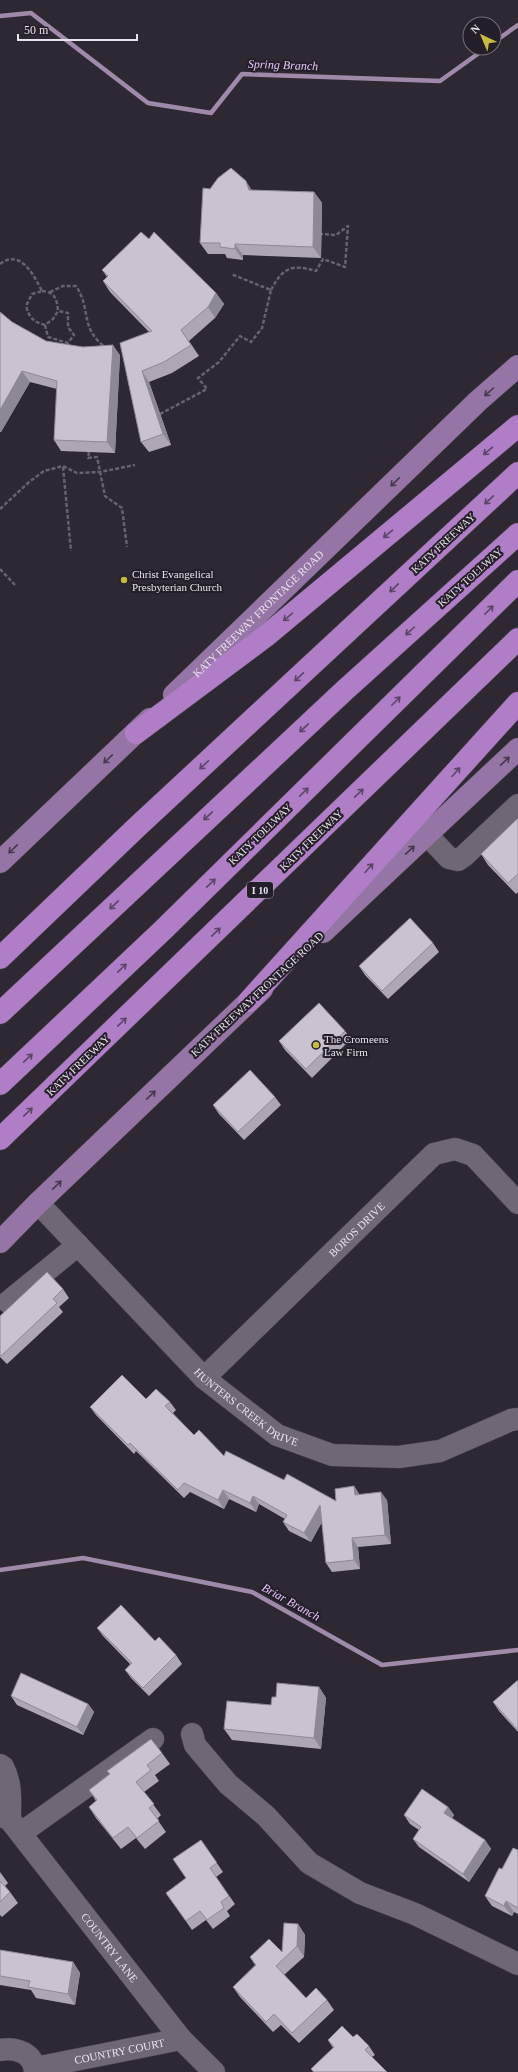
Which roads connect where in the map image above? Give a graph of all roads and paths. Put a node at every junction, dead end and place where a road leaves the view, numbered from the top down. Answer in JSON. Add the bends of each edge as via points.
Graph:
{"nodes":[{"id":1,"x":321,"y":234,"type":"dead end"},
{"id":2,"x":0,"y":264,"type":"edge"},
{"id":3,"x":231,"y":274,"type":"dead end"},
{"id":4,"x":271,"y":290,"type":"junction"},
{"id":5,"x":42,"y":291,"type":"junction"},
{"id":6,"x":50,"y":292,"type":"junction"},
{"id":7,"x":58,"y":311,"type":"junction"},
{"id":8,"x":45,"y":325,"type":"junction"},
{"id":9,"x":111,"y":351,"type":"edge"},
{"id":10,"x":518,"y":366,"type":"edge"},
{"id":11,"x":160,"y":414,"type":"dead end"},
{"id":12,"x":518,"y":426,"type":"edge"},
{"id":13,"x":88,"y":452,"type":"edge"},
{"id":14,"x":136,"y":465,"type":"dead end"},
{"id":15,"x":63,"y":466,"type":"junction"},
{"id":16,"x":100,"y":472,"type":"junction"},
{"id":17,"x":518,"y":473,"type":"edge"},
{"id":18,"x":0,"y":509,"type":"edge"},
{"id":19,"x":518,"y":534,"type":"edge"},
{"id":20,"x":127,"y":547,"type":"dead end"},
{"id":21,"x":71,"y":550,"type":"dead end"},
{"id":22,"x":0,"y":569,"type":"edge"},
{"id":23,"x":518,"y":581,"type":"edge"},
{"id":24,"x":15,"y":585,"type":"dead end"},
{"id":25,"x":518,"y":639,"type":"edge"},
{"id":26,"x":518,"y":703,"type":"edge"},
{"id":27,"x":136,"y":733,"type":"junction"},
{"id":28,"x":518,"y":749,"type":"edge"},
{"id":29,"x":518,"y":805,"type":"edge"},
{"id":30,"x":427,"y":835,"type":"junction"},
{"id":31,"x":0,"y":862,"type":"edge"},
{"id":32,"x":0,"y":958,"type":"edge"},
{"id":33,"x":249,"y":1001,"type":"junction"},
{"id":34,"x":0,"y":1013,"type":"edge"},
{"id":35,"x":0,"y":1084,"type":"edge"},
{"id":36,"x":0,"y":1139,"type":"edge"},
{"id":37,"x":38,"y":1203,"type":"junction"},
{"id":38,"x":518,"y":1203,"type":"edge"},
{"id":39,"x":0,"y":1242,"type":"edge"},
{"id":40,"x":78,"y":1245,"type":"junction"},
{"id":41,"x":3,"y":1300,"type":"edge"},
{"id":42,"x":204,"y":1378,"type":"junction"},
{"id":43,"x":518,"y":1419,"type":"edge"},
{"id":44,"x":192,"y":1734,"type":"dead end"},
{"id":45,"x":153,"y":1739,"type":"edge"},
{"id":46,"x":0,"y":1766,"type":"edge"},
{"id":47,"x":10,"y":1823,"type":"edge"},
{"id":48,"x":518,"y":1964,"type":"edge"},
{"id":49,"x":181,"y":2039,"type":"junction"},
{"id":50,"x":0,"y":2050,"type":"edge"},
{"id":51,"x":35,"y":2070,"type":"edge"},
{"id":52,"x":214,"y":2072,"type":"edge"}],
"edges":[{"from":1,"to":4,"type":"path","via":[[336,235],[348,226],[345,266],[323,259],[316,271],[301,266],[288,269],[278,276]]},
{"from":2,"to":5,"type":"path","via":[[5,260],[19,259],[28,266]]},
{"from":3,"to":4,"type":"path"},
{"from":4,"to":11,"type":"path","via":[[262,328],[251,342],[240,336],[219,362],[198,378],[207,389]]},
{"from":5,"to":6,"type":"path"},
{"from":5,"to":8,"type":"path","via":[[32,294],[26,306],[36,323]]},
{"from":6,"to":7,"type":"path","via":[[57,299]]},
{"from":6,"to":9,"type":"path","via":[[63,286],[76,286],[82,295],[90,332]]},
{"from":7,"to":8,"type":"path"},
{"from":7,"to":8,"type":"path","via":[[68,313],[68,327],[74,335],[68,343],[48,337]]},
{"from":10,"to":27,"type":"main road","name":"KATY FREEWAY FRONTAGE ROAD","one_way":true,"via":[[478,401]]},
{"from":12,"to":27,"type":"highway","one_way":true,"via":[[266,636]]},
{"from":13,"to":16,"type":"path","via":[[88,458],[97,457]]},
{"from":14,"to":16,"type":"path"},
{"from":15,"to":16,"type":"path","via":[[78,473]]},
{"from":15,"to":18,"type":"path","via":[[44,471]]},
{"from":15,"to":21,"type":"path"},
{"from":16,"to":20,"type":"path","via":[[105,496],[122,508]]},
{"from":17,"to":32,"type":"highway","name":"KATY FREEWAY","one_way":true},
{"from":19,"to":34,"type":"highway","name":"KATY TOLLWAY","one_way":true,"via":[[345,690]]},
{"from":22,"to":24,"type":"path"},
{"from":35,"to":23,"type":"highway","name":"KATY TOLLWAY","one_way":true,"via":[[168,924]]},
{"from":36,"to":25,"type":"highway","name":"KATY FREEWAY","number":"I 10","one_way":true},
{"from":33,"to":26,"type":"highway","one_way":true},
{"from":27,"to":31,"type":"main road","name":"KATY FREEWAY FRONTAGE ROAD","one_way":true},
{"from":30,"to":28,"type":"main road","name":"KATY FREEWAY FRONTAGE ROAD","one_way":true},
{"from":29,"to":30,"type":"street","via":[[458,860],[449,858]]},
{"from":33,"to":30,"type":"main road","name":"KATY FREEWAY FRONTAGE ROAD","one_way":true},
{"from":37,"to":33,"type":"main road","name":"KATY FREEWAY FRONTAGE ROAD","one_way":true},
{"from":37,"to":39,"type":"main road","name":"KATY FREEWAY FRONTAGE ROAD"},
{"from":37,"to":40,"type":"street","name":"HUNTERS CREEK DRIVE"},
{"from":38,"to":42,"type":"street","name":"BOROS DRIVE","via":[[473,1155],[455,1149],[434,1154]]},
{"from":40,"to":41,"type":"street"},
{"from":40,"to":42,"type":"street","name":"HUNTERS CREEK DRIVE"},
{"from":42,"to":43,"type":"street","name":"HUNTERS CREEK DRIVE","via":[[277,1436],[332,1455],[399,1457],[440,1451]]},
{"from":44,"to":48,"type":"street","via":[[195,1745],[228,1784],[266,1816],[309,1863],[360,1893],[415,1914]]},
{"from":45,"to":47,"type":"street"},
{"from":46,"to":47,"type":"street","via":[[8,1776],[11,1789]]},
{"from":47,"to":49,"type":"street","name":"COUNTRY LANE"},
{"from":49,"to":51,"type":"street","name":"COUNTRY COURT"},
{"from":49,"to":52,"type":"street","name":"COUNTRY LANE"},
{"from":50,"to":51,"type":"street","name":"COUNTRY COURT","via":[[18,2050],[29,2057]]}]}
